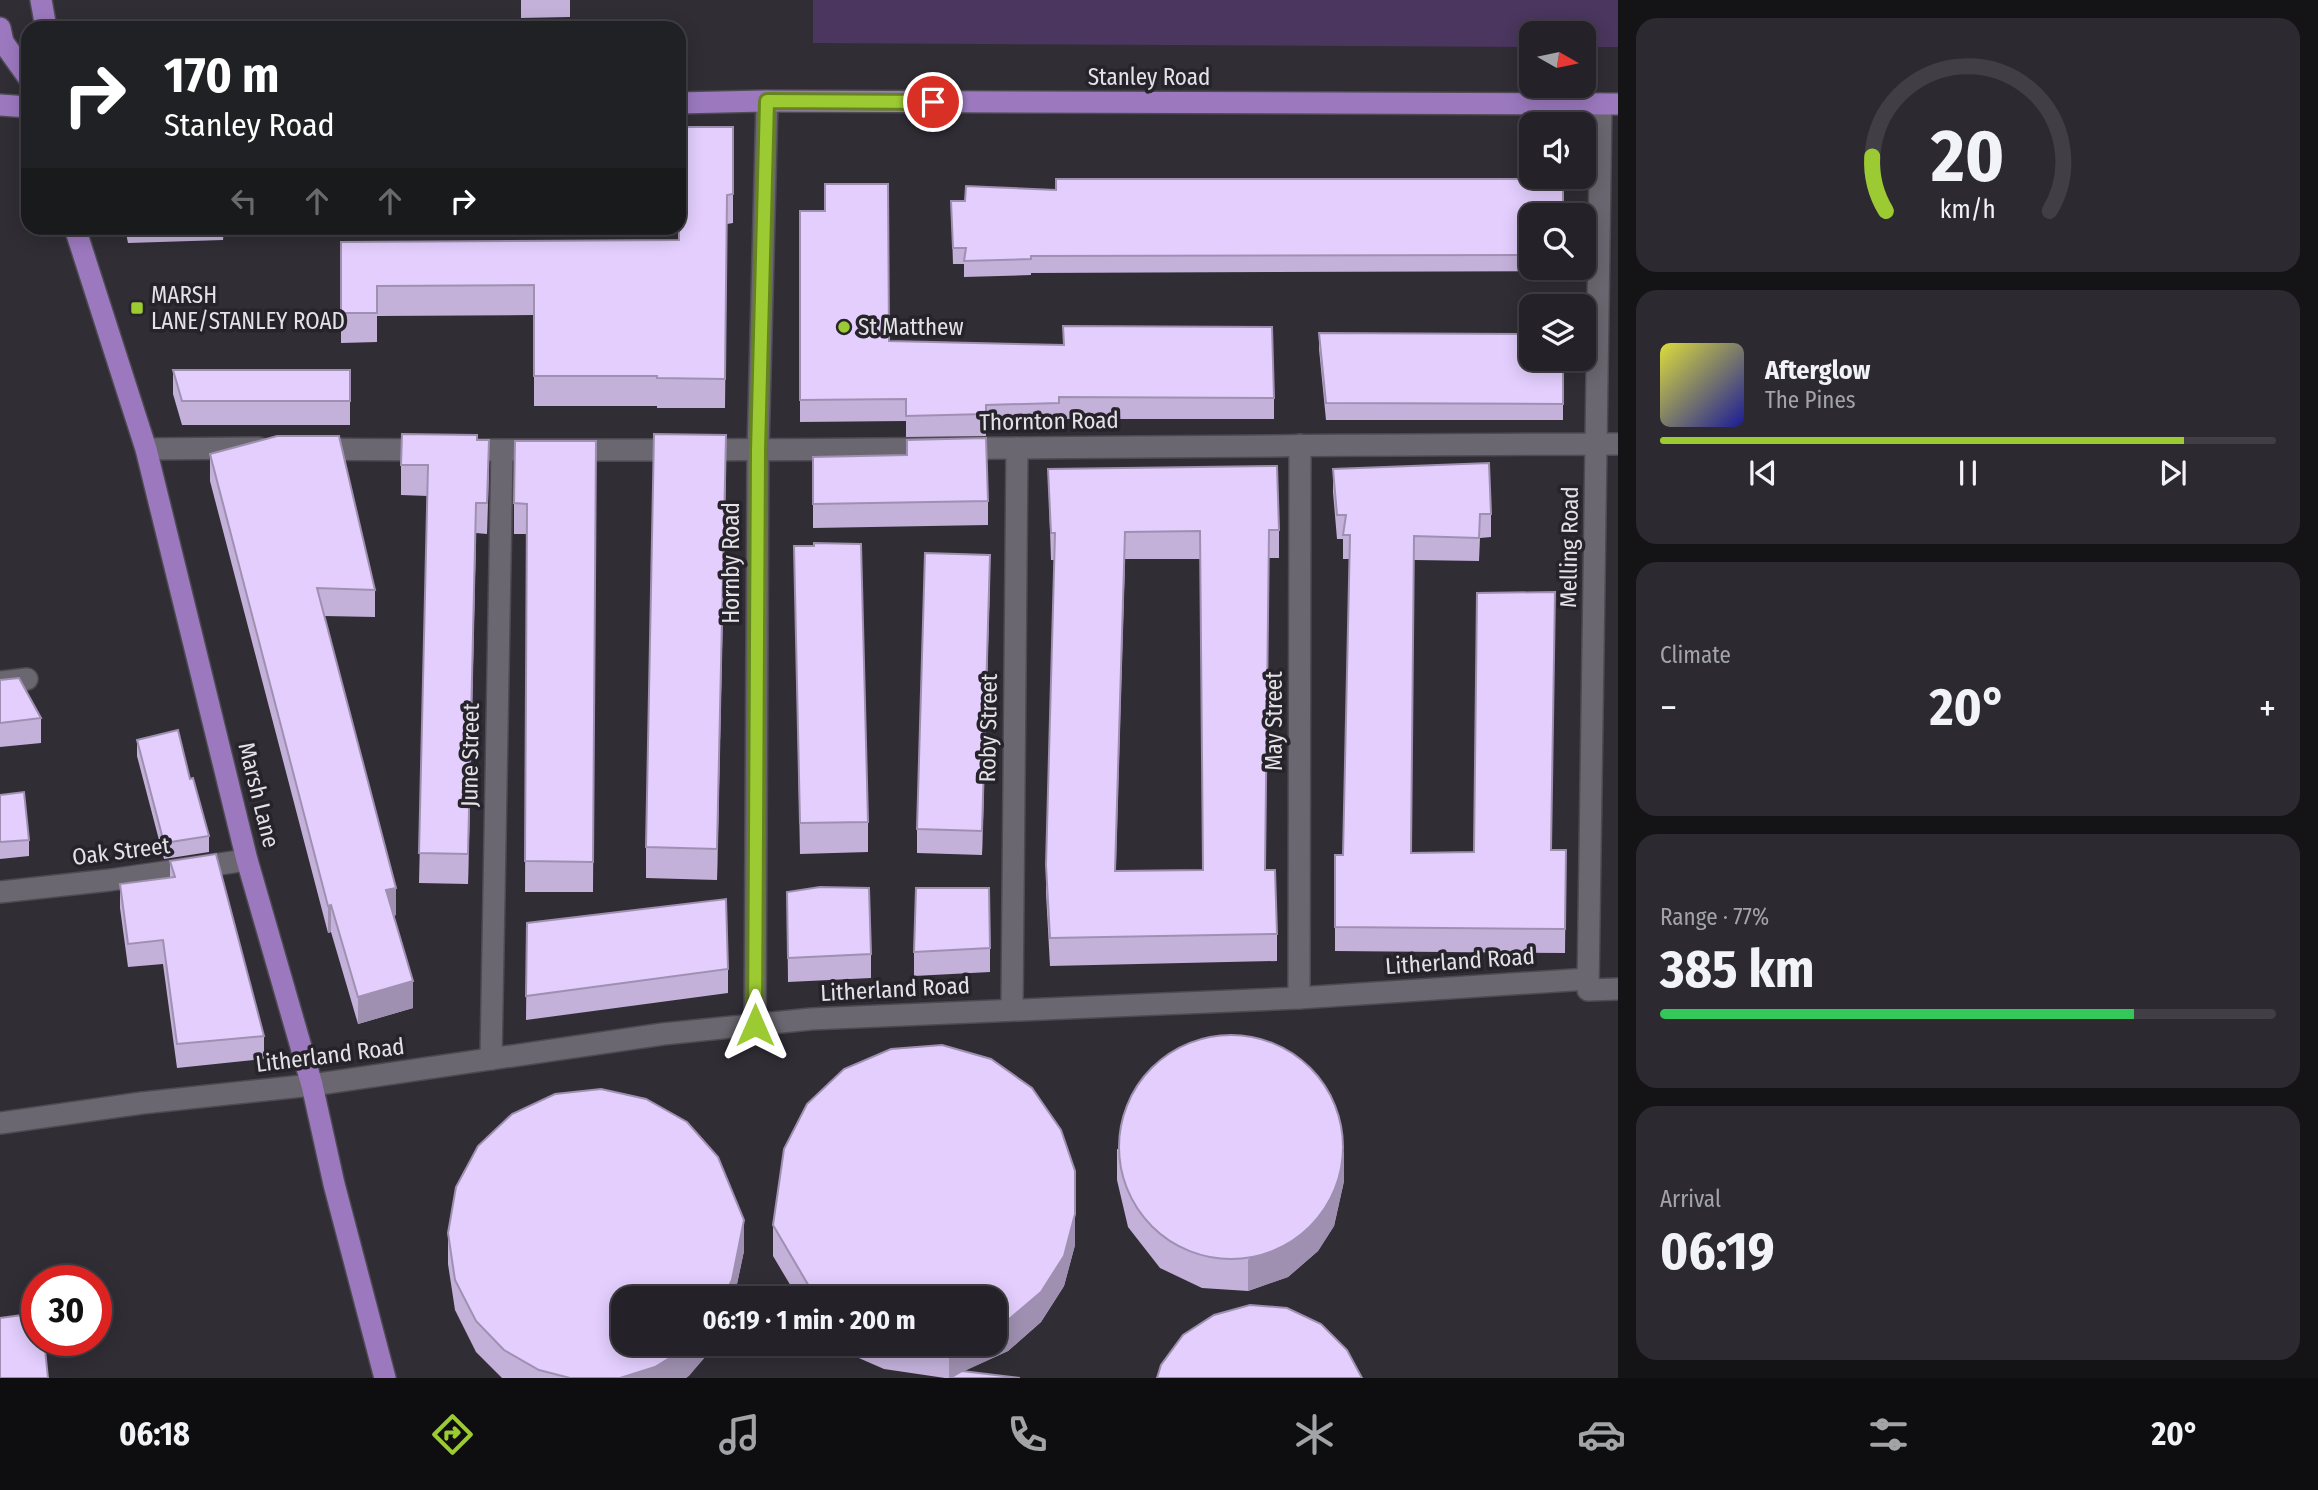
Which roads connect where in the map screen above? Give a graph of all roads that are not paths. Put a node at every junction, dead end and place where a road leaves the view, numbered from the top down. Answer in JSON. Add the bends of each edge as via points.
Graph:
{"nodes":[{"id":1,"x":41,"y":0,"type":"edge"},
{"id":2,"x":45,"y":21,"type":"edge"},
{"id":3,"x":0,"y":28,"type":"edge"},
{"id":4,"x":21,"y":67,"type":"edge"},
{"id":5,"x":767,"y":101,"type":"junction"},
{"id":6,"x":686,"y":103,"type":"edge"},
{"id":7,"x":1609,"y":104,"type":"edge"},
{"id":8,"x":0,"y":105,"type":"edge"},
{"id":9,"x":21,"y":106,"type":"edge"},
{"id":10,"x":77,"y":235,"type":"edge"},
{"id":11,"x":1597,"y":444,"type":"junction"},
{"id":12,"x":1618,"y":444,"type":"edge"},
{"id":13,"x":1300,"y":445,"type":"junction"},
{"id":14,"x":1017,"y":448,"type":"junction"},
{"id":15,"x":146,"y":449,"type":"junction"},
{"id":16,"x":502,"y":451,"type":"junction"},
{"id":17,"x":758,"y":451,"type":"junction"},
{"id":18,"x":27,"y":679,"type":"dead end"},
{"id":19,"x":0,"y":682,"type":"edge"},
{"id":20,"x":247,"y":860,"type":"junction"},
{"id":21,"x":0,"y":892,"type":"edge"},
{"id":22,"x":1588,"y":984,"type":"junction"},
{"id":23,"x":1618,"y":989,"type":"edge"},
{"id":24,"x":1300,"y":998,"type":"junction"},
{"id":25,"x":1012,"y":1009,"type":"junction"},
{"id":26,"x":755,"y":1025,"type":"junction"},
{"id":27,"x":491,"y":1059,"type":"junction"},
{"id":28,"x":312,"y":1085,"type":"junction"},
{"id":29,"x":0,"y":1123,"type":"edge"},
{"id":30,"x":385,"y":1378,"type":"edge"}],
"edges":[{"from":1,"to":2,"type":"main road"},
{"from":3,"to":4,"type":"main road","via":[[3,43]]},
{"from":5,"to":6,"type":"main road","name":"Stanley Road"},
{"from":5,"to":7,"type":"main road","name":"Stanley Road"},
{"from":5,"to":17,"type":"street","name":"Hornby Road"},
{"from":7,"to":11,"type":"street","name":"Melling Road"},
{"from":8,"to":9,"type":"main road"},
{"from":10,"to":15,"type":"main road","name":"Marsh Lane"},
{"from":11,"to":12,"type":"street","name":"Thornton Road"},
{"from":11,"to":13,"type":"street","name":"Thornton Road"},
{"from":11,"to":22,"type":"street","name":"Melling Road"},
{"from":13,"to":14,"type":"street","name":"Thornton Road"},
{"from":13,"to":24,"type":"street","name":"May Street"},
{"from":14,"to":17,"type":"street","name":"Thornton Road"},
{"from":14,"to":25,"type":"street","name":"Roby Street"},
{"from":15,"to":16,"type":"street","name":"Thornton Road"},
{"from":15,"to":20,"type":"main road","name":"Marsh Lane"},
{"from":16,"to":17,"type":"street","name":"Thornton Road"},
{"from":16,"to":27,"type":"street","name":"June Street"},
{"from":17,"to":26,"type":"street","name":"Hornby Road"},
{"from":18,"to":19,"type":"street"},
{"from":20,"to":21,"type":"street","name":"Oak Street"},
{"from":20,"to":28,"type":"main road","name":"Marsh Lane"},
{"from":22,"to":23,"type":"street","name":"Litherland Road"},
{"from":22,"to":24,"type":"street","name":"Litherland Road"},
{"from":24,"to":25,"type":"street","name":"Litherland Road"},
{"from":25,"to":26,"type":"street","name":"Litherland Road"},
{"from":26,"to":27,"type":"street","name":"Litherland Road"},
{"from":27,"to":28,"type":"street","name":"Litherland Road"},
{"from":28,"to":29,"type":"street","name":"Litherland Road"},
{"from":28,"to":30,"type":"main road","name":"Marsh Lane"}]}
